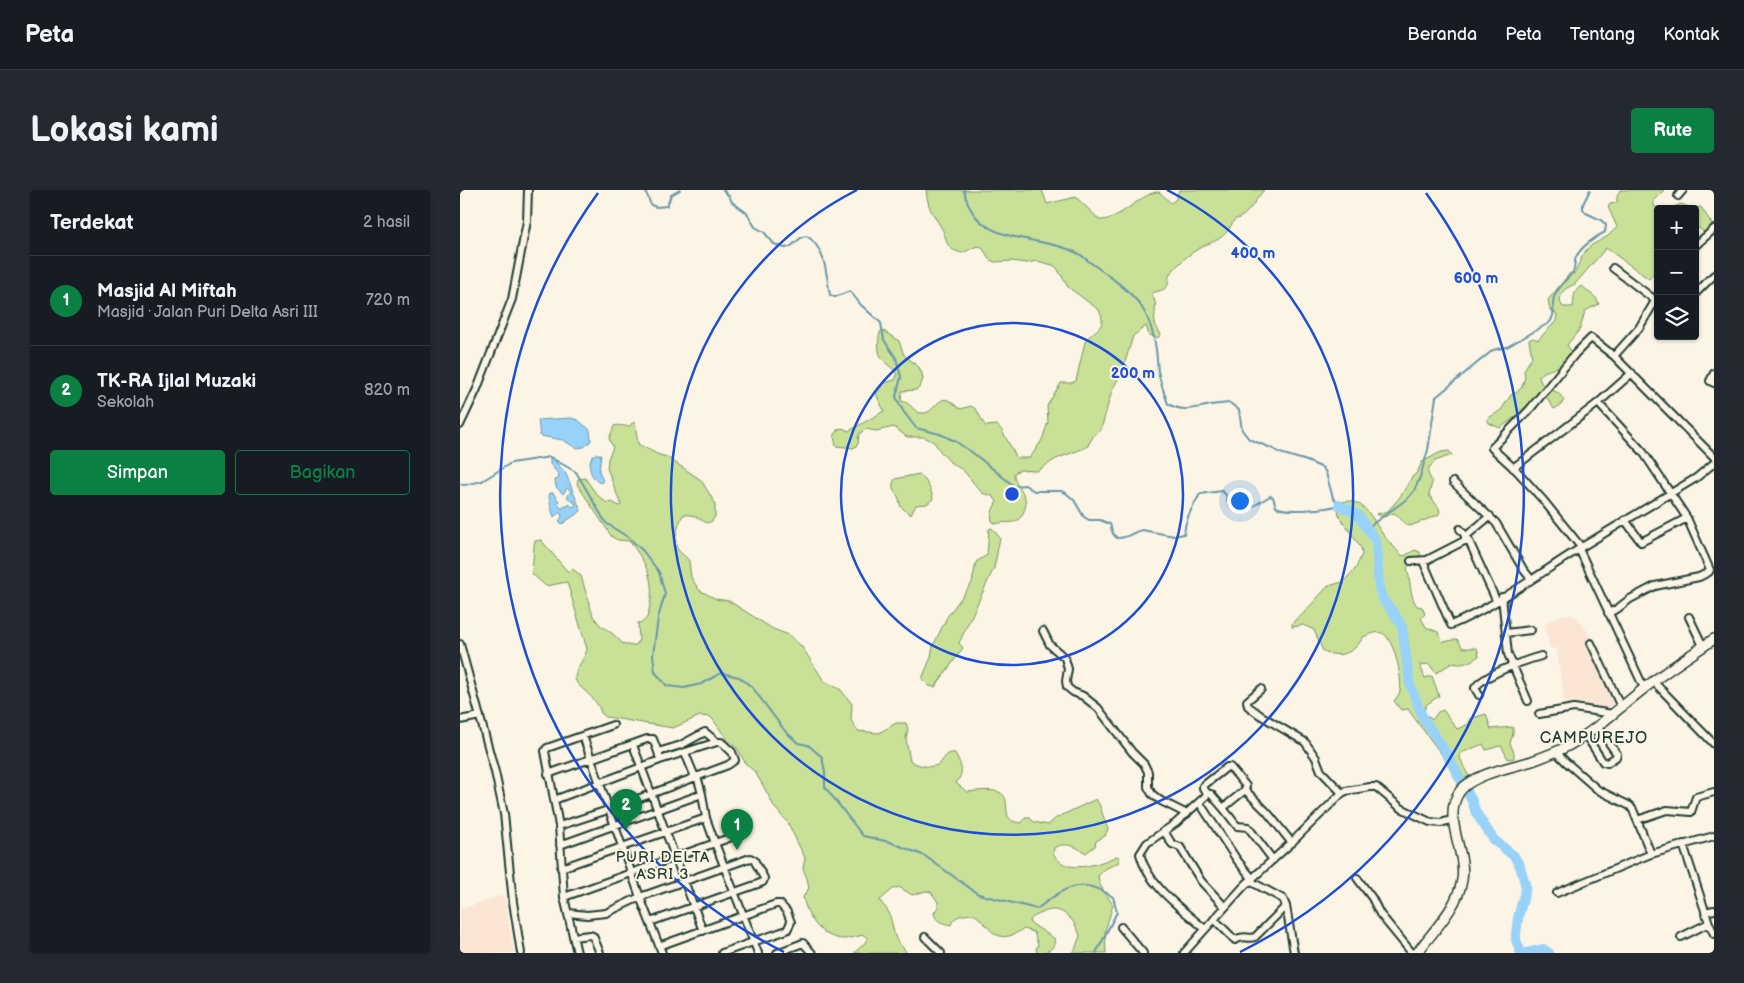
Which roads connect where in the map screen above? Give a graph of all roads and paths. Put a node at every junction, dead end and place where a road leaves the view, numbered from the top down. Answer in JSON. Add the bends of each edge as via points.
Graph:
{"nodes":[{"id":1,"x":528,"y":190,"type":"edge"},
{"id":2,"x":1714,"y":229,"type":"edge"},
{"id":3,"x":1699,"y":242,"type":"edge"},
{"id":4,"x":1613,"y":268,"type":"dead end"},
{"id":5,"x":1714,"y":275,"type":"edge"},
{"id":6,"x":1699,"y":290,"type":"edge"},
{"id":7,"x":1654,"y":296,"type":"edge"},
{"id":8,"x":1654,"y":303,"type":"edge"},
{"id":9,"x":1614,"y":356,"type":"junction"},
{"id":10,"x":1632,"y":373,"type":"junction"},
{"id":11,"x":1714,"y":373,"type":"edge"},
{"id":12,"x":1714,"y":383,"type":"edge"},
{"id":13,"x":1598,"y":403,"type":"junction"},
{"id":14,"x":460,"y":424,"type":"edge"},
{"id":15,"x":1714,"y":457,"type":"edge"},
{"id":16,"x":1714,"y":463,"type":"edge"},
{"id":17,"x":1513,"y":468,"type":"junction"},
{"id":18,"x":1453,"y":482,"type":"dead end"},
{"id":19,"x":1671,"y":493,"type":"junction"},
{"id":20,"x":1490,"y":516,"type":"junction"},
{"id":21,"x":1687,"y":518,"type":"junction"},
{"id":22,"x":1625,"y":520,"type":"junction"},
{"id":23,"x":1460,"y":530,"type":"dead end"},
{"id":24,"x":1466,"y":538,"type":"junction"},
{"id":25,"x":1580,"y":548,"type":"junction"},
{"id":26,"x":1411,"y":561,"type":"dead end"},
{"id":27,"x":1424,"y":561,"type":"junction"},
{"id":28,"x":1531,"y":579,"type":"junction"},
{"id":29,"x":1499,"y":599,"type":"junction"},
{"id":30,"x":1608,"y":613,"type":"junction"},
{"id":31,"x":1689,"y":617,"type":"dead end"},
{"id":32,"x":1531,"y":630,"type":"dead end"},
{"id":33,"x":1043,"y":631,"type":"dead end"},
{"id":34,"x":1506,"y":633,"type":"junction"},
{"id":35,"x":1714,"y":639,"type":"edge"},
{"id":36,"x":1591,"y":643,"type":"dead end"},
{"id":37,"x":460,"y":644,"type":"edge"},
{"id":38,"x":1703,"y":646,"type":"junction"},
{"id":39,"x":1541,"y":656,"type":"dead end"},
{"id":40,"x":1512,"y":666,"type":"junction"},
{"id":41,"x":1653,"y":681,"type":"junction"},
{"id":42,"x":1644,"y":688,"type":"junction"},
{"id":43,"x":1261,"y":689,"type":"dead end"},
{"id":44,"x":1480,"y":695,"type":"dead end"},
{"id":45,"x":1528,"y":701,"type":"dead end"},
{"id":46,"x":1621,"y":707,"type":"junction"},
{"id":47,"x":1539,"y":714,"type":"dead end"},
{"id":48,"x":1613,"y":714,"type":"junction"},
{"id":49,"x":480,"y":716,"type":"junction"},
{"id":50,"x":460,"y":720,"type":"edge"},
{"id":51,"x":613,"y":725,"type":"dead end"},
{"id":52,"x":1597,"y":726,"type":"junction"},
{"id":53,"x":1585,"y":734,"type":"junction"},
{"id":54,"x":583,"y":736,"type":"junction"},
{"id":55,"x":718,"y":742,"type":"junction"},
{"id":56,"x":1714,"y":744,"type":"edge"},
{"id":57,"x":633,"y":745,"type":"junction"},
{"id":58,"x":658,"y":752,"type":"junction"},
{"id":59,"x":1556,"y":752,"type":"junction"},
{"id":60,"x":684,"y":753,"type":"junction"},
{"id":61,"x":592,"y":759,"type":"junction"},
{"id":62,"x":660,"y":760,"type":"junction"},
{"id":63,"x":641,"y":768,"type":"junction"},
{"id":64,"x":548,"y":774,"type":"junction"},
{"id":65,"x":696,"y":777,"type":"junction"},
{"id":66,"x":600,"y":783,"type":"junction"},
{"id":67,"x":1245,"y":790,"type":"junction"},
{"id":68,"x":1714,"y":792,"type":"edge"},
{"id":69,"x":651,"y":793,"type":"junction"},
{"id":70,"x":702,"y":794,"type":"junction"},
{"id":71,"x":1208,"y":794,"type":"junction"},
{"id":72,"x":1342,"y":794,"type":"junction"},
{"id":73,"x":554,"y":800,"type":"junction"},
{"id":74,"x":1199,"y":802,"type":"junction"},
{"id":75,"x":1223,"y":808,"type":"junction"},
{"id":76,"x":608,"y":810,"type":"junction"},
{"id":77,"x":657,"y":810,"type":"junction"},
{"id":78,"x":1187,"y":814,"type":"junction"},
{"id":79,"x":706,"y":818,"type":"junction"},
{"id":80,"x":1454,"y":819,"type":"junction"},
{"id":81,"x":1637,"y":820,"type":"junction"},
{"id":82,"x":614,"y":825,"type":"junction"},
{"id":83,"x":559,"y":826,"type":"junction"},
{"id":84,"x":665,"y":831,"type":"junction"},
{"id":85,"x":1164,"y":832,"type":"junction"},
{"id":86,"x":1714,"y":836,"type":"edge"},
{"id":87,"x":729,"y":838,"type":"dead end"},
{"id":88,"x":715,"y":843,"type":"junction"},
{"id":89,"x":1292,"y":843,"type":"junction"},
{"id":90,"x":1683,"y":844,"type":"junction"},
{"id":91,"x":560,"y":845,"type":"junction"},
{"id":92,"x":622,"y":846,"type":"junction"},
{"id":93,"x":1651,"y":854,"type":"junction"},
{"id":94,"x":675,"y":858,"type":"junction"},
{"id":95,"x":1272,"y":860,"type":"junction"},
{"id":96,"x":725,"y":867,"type":"junction"},
{"id":97,"x":561,"y":868,"type":"junction"},
{"id":98,"x":631,"y":874,"type":"junction"},
{"id":99,"x":1357,"y":878,"type":"dead end"},
{"id":100,"x":1251,"y":880,"type":"junction"},
{"id":101,"x":684,"y":881,"type":"junction"},
{"id":102,"x":735,"y":892,"type":"junction"},
{"id":103,"x":1557,"y":893,"type":"dead end"},
{"id":104,"x":564,"y":897,"type":"junction"},
{"id":105,"x":640,"y":897,"type":"junction"},
{"id":106,"x":694,"y":906,"type":"junction"},
{"id":107,"x":1286,"y":906,"type":"junction"},
{"id":108,"x":1225,"y":907,"type":"junction"},
{"id":109,"x":1714,"y":910,"type":"edge"},
{"id":110,"x":1705,"y":912,"type":"junction"},
{"id":111,"x":568,"y":913,"type":"junction"},
{"id":112,"x":744,"y":915,"type":"junction"},
{"id":113,"x":1215,"y":918,"type":"junction"},
{"id":114,"x":650,"y":922,"type":"junction"},
{"id":115,"x":1709,"y":924,"type":"junction"},
{"id":116,"x":1121,"y":927,"type":"dead end"},
{"id":117,"x":1205,"y":929,"type":"junction"},
{"id":118,"x":703,"y":931,"type":"junction"},
{"id":119,"x":1714,"y":934,"type":"edge"},
{"id":120,"x":573,"y":937,"type":"junction"},
{"id":121,"x":925,"y":937,"type":"dead end"},
{"id":122,"x":1681,"y":937,"type":"dead end"},
{"id":123,"x":754,"y":941,"type":"junction"},
{"id":124,"x":661,"y":950,"type":"edge"},
{"id":125,"x":521,"y":953,"type":"edge"},
{"id":126,"x":577,"y":953,"type":"edge"},
{"id":127,"x":600,"y":953,"type":"edge"},
{"id":128,"x":722,"y":953,"type":"edge"},
{"id":129,"x":758,"y":953,"type":"edge"},
{"id":130,"x":777,"y":953,"type":"edge"},
{"id":131,"x":812,"y":953,"type":"edge"},
{"id":132,"x":941,"y":953,"type":"edge"},
{"id":133,"x":1143,"y":953,"type":"edge"},
{"id":134,"x":1184,"y":953,"type":"edge"},
{"id":135,"x":1294,"y":953,"type":"edge"},
{"id":136,"x":1412,"y":953,"type":"edge"},
{"id":137,"x":1417,"y":953,"type":"edge"}],
"edges":[{"from":1,"to":14,"type":"street","via":[[527,221],[512,299]]},
{"from":2,"to":3,"type":"street"},
{"from":4,"to":7,"type":"street"},
{"from":5,"to":6,"type":"street"},
{"from":8,"to":9,"type":"street","via":[[1639,328]]},
{"from":9,"to":10,"type":"street"},
{"from":9,"to":17,"type":"street","via":[[1591,338],[1530,409],[1492,446]]},
{"from":10,"to":13,"type":"street"},
{"from":10,"to":15,"type":"street"},
{"from":11,"to":12,"type":"street","via":[[1710,381]]},
{"from":13,"to":17,"type":"street"},
{"from":13,"to":19,"type":"street","via":[[1643,452]]},
{"from":16,"to":19,"type":"street"},
{"from":17,"to":25,"type":"street"},
{"from":18,"to":20,"type":"street"},
{"from":19,"to":21,"type":"street"},
{"from":19,"to":22,"type":"street"},
{"from":20,"to":24,"type":"street"},
{"from":20,"to":28,"type":"street"},
{"from":21,"to":22,"type":"street","via":[[1641,542]]},
{"from":21,"to":30,"type":"street","via":[[1709,572],[1655,586]]},
{"from":22,"to":25,"type":"street"},
{"from":23,"to":24,"type":"street"},
{"from":24,"to":27,"type":"street"},
{"from":24,"to":29,"type":"street"},
{"from":25,"to":28,"type":"street"},
{"from":25,"to":30,"type":"street"},
{"from":26,"to":27,"type":"street"},
{"from":27,"to":29,"type":"street","via":[[1451,625]]},
{"from":28,"to":29,"type":"street"},
{"from":29,"to":34,"type":"street"},
{"from":30,"to":42,"type":"street"},
{"from":31,"to":38,"type":"street"},
{"from":32,"to":34,"type":"street"},
{"from":33,"to":78,"type":"street","via":[[1050,645],[1065,658],[1067,687],[1098,708],[1144,764],[1152,794]]},
{"from":34,"to":40,"type":"street"},
{"from":35,"to":38,"type":"main road"},
{"from":36,"to":46,"type":"street"},
{"from":37,"to":49,"type":"street"},
{"from":38,"to":41,"type":"main road"},
{"from":39,"to":40,"type":"street"},
{"from":40,"to":44,"type":"street","via":[[1476,686]]},
{"from":40,"to":45,"type":"street"},
{"from":41,"to":42,"type":"main road"},
{"from":41,"to":56,"type":"street"},
{"from":42,"to":46,"type":"main road"},
{"from":43,"to":72,"type":"street","via":[[1248,701],[1248,706],[1305,742],[1321,771]]},
{"from":46,"to":48,"type":"main road"},
{"from":47,"to":48,"type":"street","via":[[1574,708]]},
{"from":48,"to":52,"type":"main road"},
{"from":49,"to":50,"type":"street"},
{"from":49,"to":125,"type":"street","via":[[504,814]]},
{"from":51,"to":54,"type":"street"},
{"from":52,"to":53,"type":"main road"},
{"from":52,"to":53,"type":"street","via":[[1616,754],[1610,762],[1603,762]]},
{"from":53,"to":59,"type":"main road"},
{"from":54,"to":61,"type":"street"},
{"from":54,"to":64,"type":"street","via":[[545,750]]},
{"from":55,"to":58,"type":"street","via":[[708,733],[701,733],[681,745]]},
{"from":55,"to":60,"type":"street"},
{"from":55,"to":65,"type":"street","via":[[732,752],[735,762]]},
{"from":57,"to":58,"type":"street","via":[[652,738]]},
{"from":57,"to":61,"type":"street"},
{"from":57,"to":63,"type":"street"},
{"from":58,"to":62,"type":"street"},
{"from":59,"to":80,"type":"main road","via":[[1478,778],[1463,788],[1455,800]]},
{"from":59,"to":81,"type":"street","via":[[1603,794],[1630,806]]},
{"from":60,"to":62,"type":"street"},
{"from":60,"to":65,"type":"street"},
{"from":61,"to":64,"type":"street"},
{"from":61,"to":66,"type":"street"},
{"from":62,"to":63,"type":"street"},
{"from":63,"to":66,"type":"street"},
{"from":63,"to":69,"type":"street"},
{"from":64,"to":73,"type":"street"},
{"from":65,"to":69,"type":"street"},
{"from":65,"to":70,"type":"street"},
{"from":66,"to":73,"type":"street"},
{"from":66,"to":76,"type":"street"},
{"from":67,"to":71,"type":"street","via":[[1246,786],[1227,767],[1203,786]]},
{"from":67,"to":75,"type":"street"},
{"from":67,"to":89,"type":"street"},
{"from":68,"to":81,"type":"street","via":[[1696,797],[1691,812],[1667,810]]},
{"from":69,"to":76,"type":"street"},
{"from":69,"to":77,"type":"street"},
{"from":70,"to":77,"type":"street"},
{"from":70,"to":79,"type":"street"},
{"from":71,"to":74,"type":"street"},
{"from":71,"to":75,"type":"street"},
{"from":72,"to":80,"type":"street","via":[[1376,787],[1401,808],[1430,822]]},
{"from":72,"to":89,"type":"street"},
{"from":73,"to":83,"type":"street"},
{"from":74,"to":78,"type":"street"},
{"from":74,"to":100,"type":"street"},
{"from":75,"to":95,"type":"street","via":[[1237,826],[1248,826]]},
{"from":76,"to":82,"type":"street"},
{"from":76,"to":83,"type":"street"},
{"from":77,"to":82,"type":"street"},
{"from":77,"to":84,"type":"street"},
{"from":78,"to":85,"type":"street"},
{"from":79,"to":84,"type":"street"},
{"from":79,"to":88,"type":"street"},
{"from":80,"to":137,"type":"main road","via":[[1461,852],[1462,881],[1449,912]]},
{"from":81,"to":93,"type":"street"},
{"from":82,"to":91,"type":"street"},
{"from":82,"to":92,"type":"street"},
{"from":83,"to":91,"type":"street"},
{"from":84,"to":92,"type":"street"},
{"from":84,"to":94,"type":"street"},
{"from":85,"to":108,"type":"street","via":[[1172,844],[1180,847],[1201,881]]},
{"from":85,"to":117,"type":"street","via":[[1147,843],[1140,854],[1142,860],[1171,900]]},
{"from":86,"to":90,"type":"street"},
{"from":87,"to":88,"type":"street"},
{"from":88,"to":94,"type":"street"},
{"from":88,"to":96,"type":"street"},
{"from":89,"to":95,"type":"street"},
{"from":90,"to":93,"type":"street"},
{"from":90,"to":110,"type":"street"},
{"from":91,"to":97,"type":"street"},
{"from":92,"to":97,"type":"street"},
{"from":92,"to":98,"type":"street"},
{"from":93,"to":103,"type":"street"},
{"from":94,"to":98,"type":"street"},
{"from":94,"to":101,"type":"street"},
{"from":95,"to":100,"type":"street"},
{"from":96,"to":101,"type":"street"},
{"from":96,"to":102,"type":"street"},
{"from":96,"to":102,"type":"street","via":[[752,858],[764,878],[763,882]]},
{"from":97,"to":104,"type":"street"},
{"from":98,"to":104,"type":"street"},
{"from":98,"to":105,"type":"street"},
{"from":99,"to":136,"type":"street","via":[[1380,914]]},
{"from":100,"to":107,"type":"street","via":[[1283,899]]},
{"from":100,"to":108,"type":"street"},
{"from":101,"to":105,"type":"street"},
{"from":101,"to":106,"type":"street"},
{"from":102,"to":106,"type":"street"},
{"from":102,"to":112,"type":"street"},
{"from":104,"to":111,"type":"street"},
{"from":105,"to":111,"type":"street","via":[[606,912]]},
{"from":105,"to":114,"type":"street"},
{"from":106,"to":114,"type":"street"},
{"from":106,"to":118,"type":"street"},
{"from":107,"to":113,"type":"street","via":[[1255,938],[1235,940]]},
{"from":107,"to":135,"type":"street"},
{"from":108,"to":113,"type":"street"},
{"from":109,"to":110,"type":"street"},
{"from":110,"to":115,"type":"street"},
{"from":111,"to":120,"type":"street"},
{"from":112,"to":118,"type":"street"},
{"from":112,"to":123,"type":"street"},
{"from":112,"to":123,"type":"street","via":[[780,904],[791,922],[786,930]]},
{"from":113,"to":117,"type":"street"},
{"from":114,"to":124,"type":"street"},
{"from":115,"to":119,"type":"street"},
{"from":115,"to":122,"type":"street"},
{"from":116,"to":133,"type":"street"},
{"from":117,"to":134,"type":"street"},
{"from":118,"to":124,"type":"street"},
{"from":120,"to":126,"type":"street"},
{"from":120,"to":127,"type":"street","via":[[593,936]]},
{"from":121,"to":132,"type":"street"},
{"from":123,"to":128,"type":"street"},
{"from":123,"to":129,"type":"street"},
{"from":130,"to":131,"type":"street","via":[[803,943]]}]}
